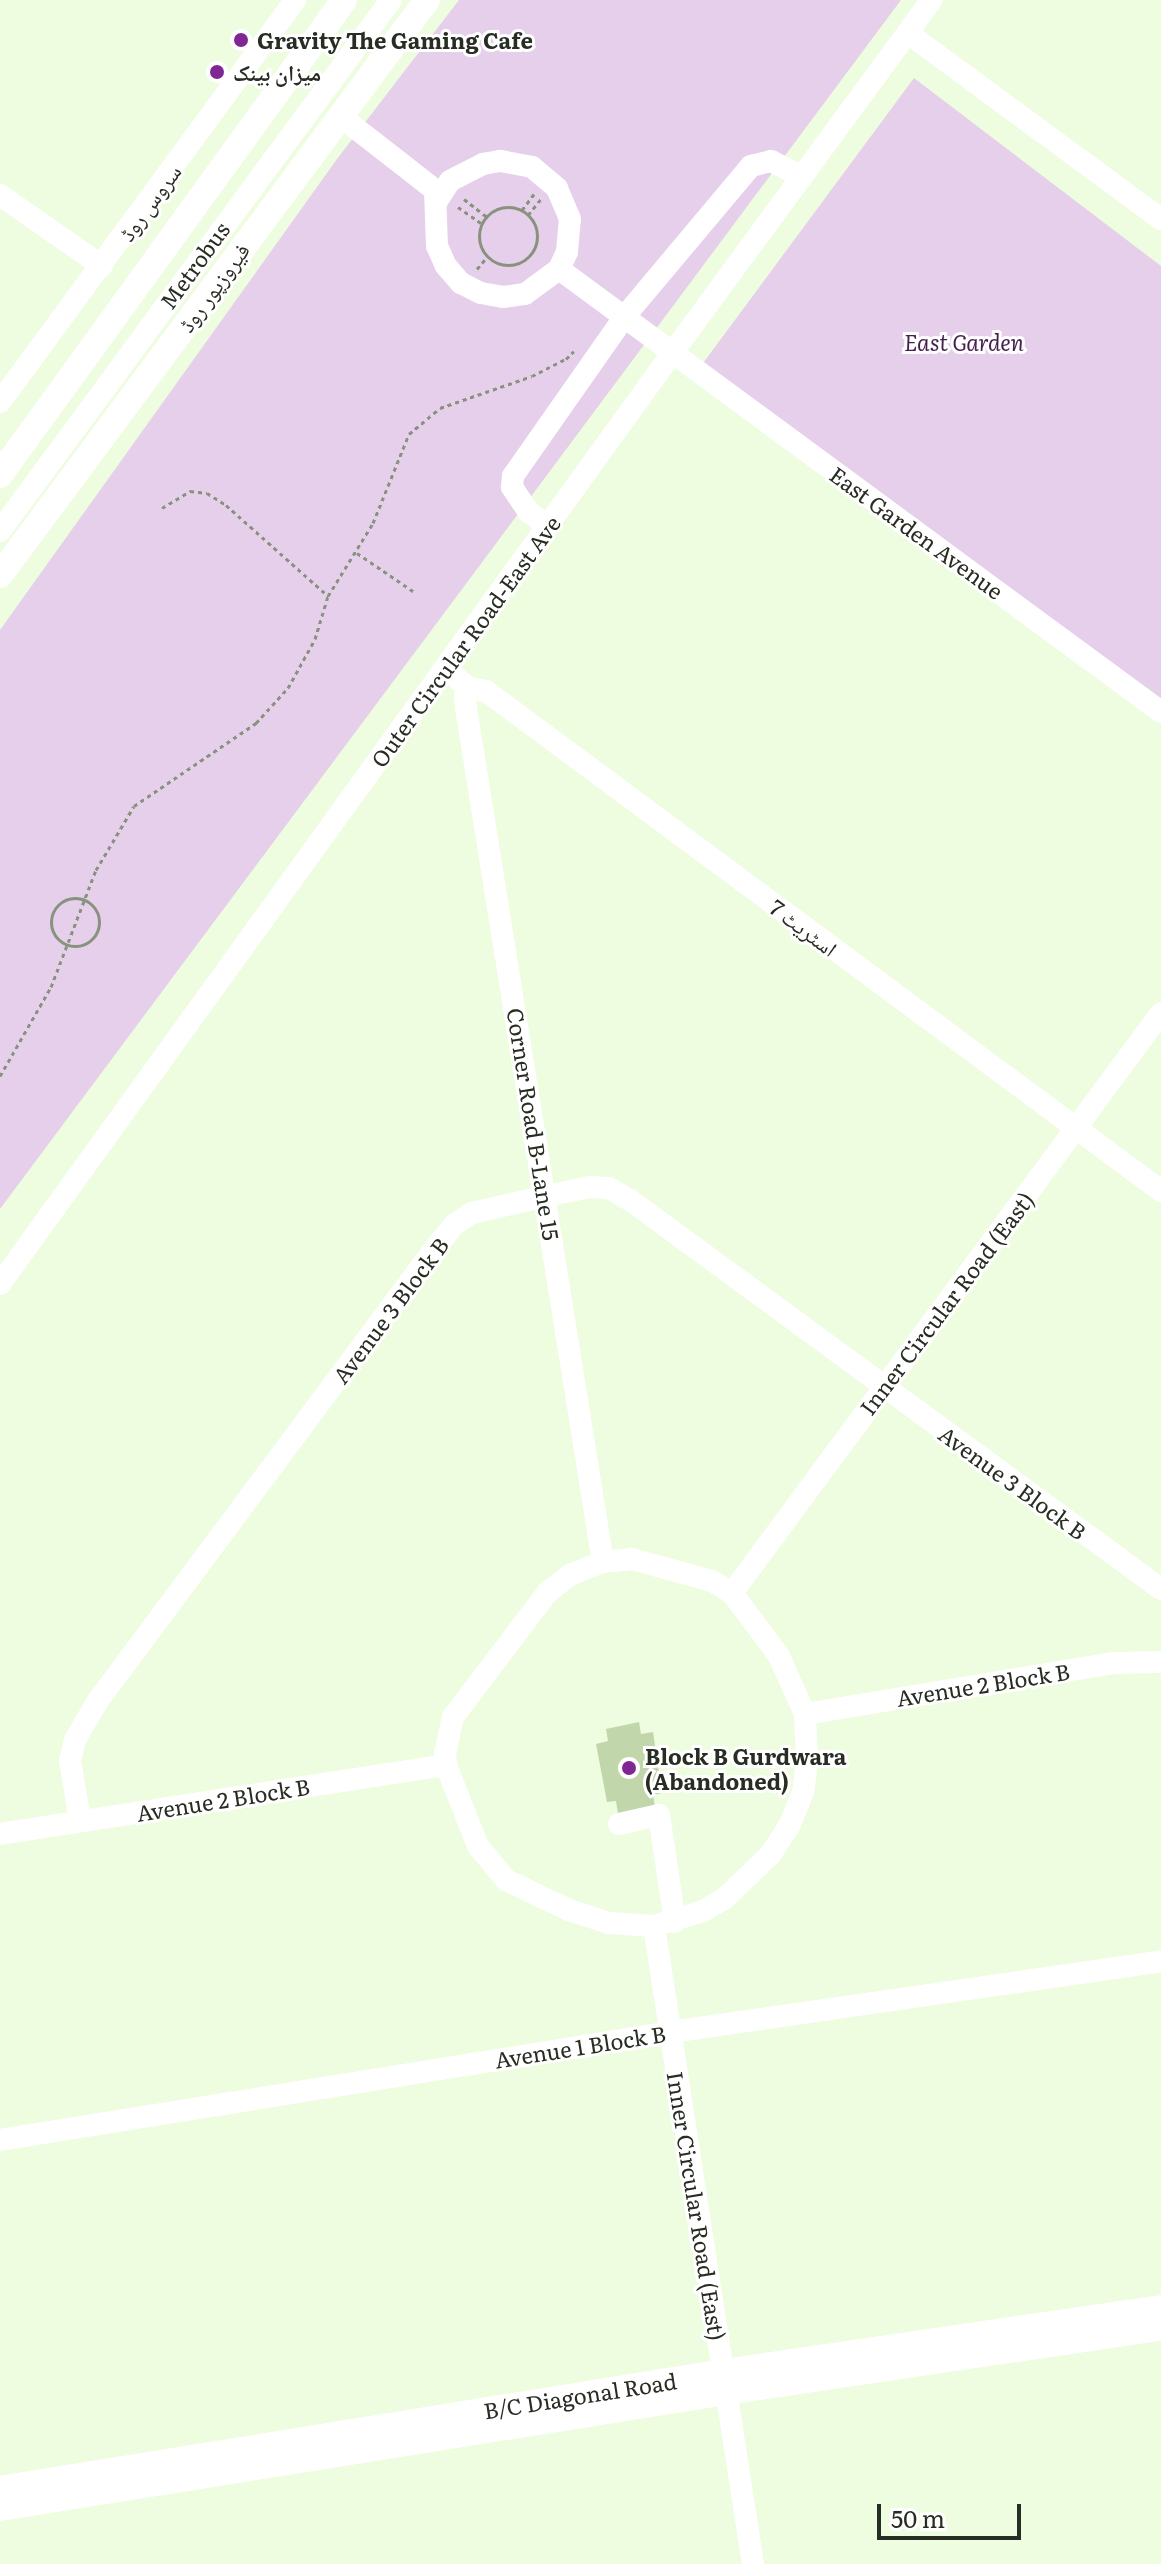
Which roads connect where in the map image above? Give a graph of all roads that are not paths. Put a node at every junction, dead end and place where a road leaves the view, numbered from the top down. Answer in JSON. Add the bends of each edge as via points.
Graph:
{"nodes":[{"id":1,"x":295,"y":0,"type":"edge"},
{"id":2,"x":344,"y":0,"type":"edge"},
{"id":3,"x":391,"y":0,"type":"edge"},
{"id":4,"x":427,"y":0,"type":"edge"},
{"id":5,"x":932,"y":0,"type":"edge"},
{"id":6,"x":909,"y":34,"type":"junction"},
{"id":7,"x":344,"y":111,"type":"junction"},
{"id":8,"x":802,"y":177,"type":"junction"},
{"id":9,"x":445,"y":189,"type":"junction"},
{"id":10,"x":0,"y":195,"type":"edge"},
{"id":11,"x":1161,"y":219,"type":"edge"},
{"id":12,"x":102,"y":266,"type":"junction"},
{"id":13,"x":559,"y":269,"type":"junction"},
{"id":14,"x":625,"y":316,"type":"junction"},
{"id":15,"x":673,"y":352,"type":"junction"},
{"id":16,"x":0,"y":402,"type":"edge"},
{"id":17,"x":0,"y":475,"type":"edge"},
{"id":18,"x":547,"y":526,"type":"junction"},
{"id":19,"x":0,"y":531,"type":"edge"},
{"id":20,"x":0,"y":575,"type":"edge"},
{"id":21,"x":446,"y":669,"type":"junction"},
{"id":22,"x":469,"y":688,"type":"junction"},
{"id":23,"x":1161,"y":712,"type":"edge"},
{"id":24,"x":1161,"y":1013,"type":"edge"},
{"id":25,"x":1076,"y":1128,"type":"junction"},
{"id":26,"x":1161,"y":1191,"type":"edge"},
{"id":27,"x":546,"y":1196,"type":"junction"},
{"id":28,"x":0,"y":1284,"type":"edge"},
{"id":29,"x":883,"y":1388,"type":"junction"},
{"id":30,"x":603,"y":1562,"type":"junction"},
{"id":31,"x":1161,"y":1589,"type":"edge"},
{"id":32,"x":732,"y":1593,"type":"junction"},
{"id":33,"x":1161,"y":1662,"type":"edge"},
{"id":34,"x":805,"y":1714,"type":"junction"},
{"id":35,"x":446,"y":1765,"type":"junction"},
{"id":36,"x":80,"y":1820,"type":"junction"},
{"id":37,"x":619,"y":1824,"type":"dead end"},
{"id":38,"x":0,"y":1834,"type":"edge"},
{"id":39,"x":664,"y":1924,"type":"junction"},
{"id":40,"x":1161,"y":1961,"type":"edge"},
{"id":41,"x":671,"y":2032,"type":"junction"},
{"id":42,"x":0,"y":2140,"type":"edge"},
{"id":43,"x":1161,"y":2308,"type":"edge"},
{"id":44,"x":1161,"y":2328,"type":"edge"},
{"id":45,"x":724,"y":2382,"type":"junction"},
{"id":46,"x":0,"y":2489,"type":"edge"},
{"id":47,"x":0,"y":2508,"type":"edge"},
{"id":48,"x":753,"y":2564,"type":"edge"}],
"edges":[{"from":1,"to":12,"type":"street","name":"سروس روڈ"},
{"from":2,"to":17,"type":"main road"},
{"from":3,"to":19,"type":"street","name":"Metrobus"},
{"from":4,"to":7,"type":"main road","name":"فیروزپور روڈ"},
{"from":5,"to":6,"type":"street","name":"Outer Circular Road-East Ave"},
{"from":6,"to":8,"type":"street","name":"Outer Circular Road-East Ave"},
{"from":6,"to":11,"type":"street"},
{"from":7,"to":9,"type":"street","via":[[436,173]]},
{"from":7,"to":20,"type":"main road","name":"فیروزپور روڈ"},
{"from":8,"to":14,"type":"street","via":[[771,161],[751,166]]},
{"from":8,"to":15,"type":"street","name":"Outer Circular Road-East Ave"},
{"from":9,"to":13,"type":"street","via":[[437,246],[446,266],[466,285],[503,297],[525,294]]},
{"from":9,"to":13,"type":"street","via":[[483,164],[500,161],[532,167],[546,176],[570,219],[567,252]]},
{"from":10,"to":12,"type":"street"},
{"from":12,"to":16,"type":"street","name":"سروس روڈ"},
{"from":13,"to":14,"type":"street","name":"East Garden Avenue"},
{"from":14,"to":15,"type":"street","name":"East Garden Avenue"},
{"from":14,"to":18,"type":"street","via":[[513,476],[512,487],[528,511]]},
{"from":15,"to":18,"type":"street","name":"Outer Circular Road-East Ave"},
{"from":15,"to":23,"type":"street","name":"East Garden Avenue"},
{"from":18,"to":21,"type":"street","name":"Outer Circular Road-East Ave"},
{"from":21,"to":22,"type":"street","name":"اسٹریٹ 7"},
{"from":21,"to":28,"type":"street","name":"Outer Circular Road-East Ave"},
{"from":22,"to":25,"type":"street","name":"اسٹریٹ 7","via":[[486,691]]},
{"from":22,"to":27,"type":"street","name":"Corner Road B-Lane 15","via":[[466,708]]},
{"from":24,"to":25,"type":"street","name":"Inner Circular Road (East)"},
{"from":25,"to":26,"type":"street","name":"اسٹریٹ 7"},
{"from":25,"to":29,"type":"street","name":"Inner Circular Road (East)"},
{"from":27,"to":29,"type":"street","name":"Avenue 3 Block B","via":[[609,1188]]},
{"from":27,"to":30,"type":"street","name":"Corner Road B-Lane 15"},
{"from":27,"to":36,"type":"street","name":"Avenue 3 Block B","via":[[472,1213],[454,1225],[422,1265],[97,1702],[75,1740],[70,1761]]},
{"from":29,"to":31,"type":"street","name":"Avenue 3 Block B"},
{"from":29,"to":32,"type":"street","name":"Inner Circular Road (East)"},
{"from":30,"to":32,"type":"street","via":[[632,1559],[674,1568]]},
{"from":30,"to":35,"type":"street","via":[[570,1575],[548,1592],[494,1661],[453,1717]]},
{"from":32,"to":34,"type":"street","via":[[779,1656]]},
{"from":33,"to":34,"type":"street","name":"Avenue 2 Block B","via":[[1113,1663]]},
{"from":34,"to":39,"type":"street","via":[[803,1792],[770,1855],[724,1899]]},
{"from":35,"to":36,"type":"street","name":"Avenue 2 Block B"},
{"from":35,"to":39,"type":"street","via":[[478,1846],[506,1880],[609,1923]]},
{"from":36,"to":38,"type":"street","name":"Avenue 2 Block B"},
{"from":37,"to":39,"type":"street","name":"Inner Circular Road (East)","via":[[659,1815]]},
{"from":39,"to":41,"type":"street","name":"Inner Circular Road (East)"},
{"from":40,"to":41,"type":"street","name":"Avenue 1 Block B"},
{"from":41,"to":42,"type":"street","name":"Avenue 1 Block B"},
{"from":41,"to":45,"type":"street","name":"Inner Circular Road (East)"},
{"from":43,"to":45,"type":"main road","name":"B/C Diagonal Road"},
{"from":44,"to":45,"type":"main road","name":"B/C Diagonal Road"},
{"from":45,"to":46,"type":"main road","name":"B/C Diagonal Road"},
{"from":45,"to":47,"type":"main road","name":"B/C Diagonal Road"},
{"from":45,"to":48,"type":"street","name":"Inner Circular Road (East)"}]}
